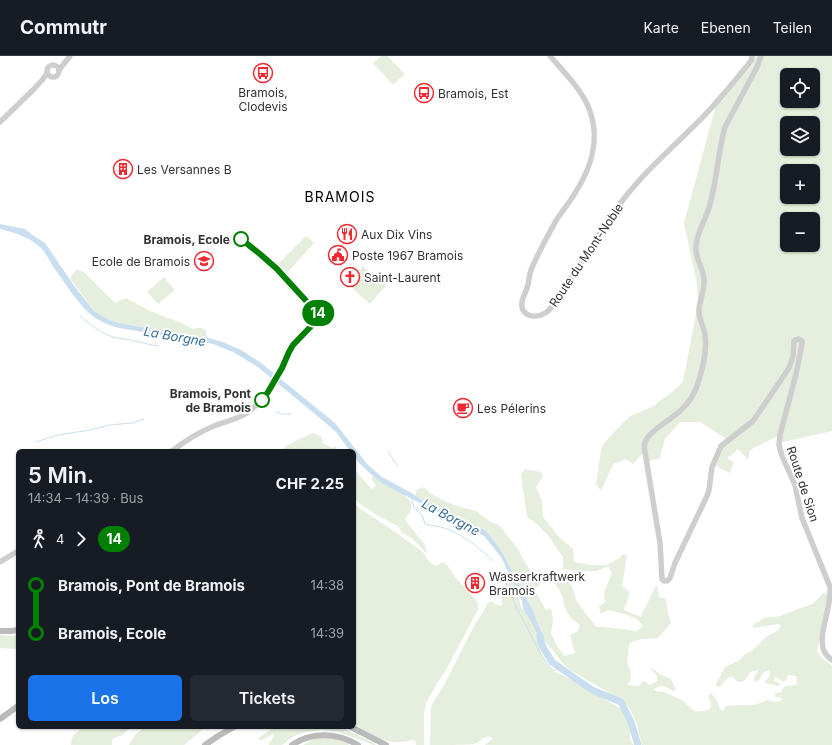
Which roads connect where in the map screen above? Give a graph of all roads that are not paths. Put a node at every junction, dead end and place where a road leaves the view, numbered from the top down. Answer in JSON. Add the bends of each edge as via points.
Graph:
{"nodes":[{"id":1,"x":69,"y":56,"type":"edge"},
{"id":2,"x":550,"y":56,"type":"edge"},
{"id":3,"x":752,"y":56,"type":"edge"},
{"id":4,"x":760,"y":56,"type":"edge"},
{"id":5,"x":54,"y":65,"type":"junction"},
{"id":6,"x":59,"y":70,"type":"junction"},
{"id":7,"x":47,"y":73,"type":"junction"},
{"id":8,"x":52,"y":77,"type":"junction"},
{"id":9,"x":34,"y":89,"type":"junction"},
{"id":10,"x":0,"y":122,"type":"edge"},
{"id":11,"x":320,"y":316,"type":"dead end"},
{"id":12,"x":175,"y":449,"type":"edge"},
{"id":13,"x":16,"y":552,"type":"edge"},
{"id":14,"x":0,"y":562,"type":"edge"},
{"id":15,"x":16,"y":630,"type":"edge"},
{"id":16,"x":0,"y":631,"type":"edge"},
{"id":17,"x":832,"y":660,"type":"edge"},
{"id":18,"x":16,"y":707,"type":"edge"},
{"id":19,"x":0,"y":719,"type":"edge"},
{"id":20,"x":231,"y":729,"type":"edge"},
{"id":21,"x":355,"y":729,"type":"edge"},
{"id":22,"x":208,"y":743,"type":"edge"},
{"id":23,"x":292,"y":745,"type":"edge"},
{"id":24,"x":358,"y":745,"type":"edge"},
{"id":25,"x":386,"y":745,"type":"edge"}],
"edges":[{"from":1,"to":5,"type":"street"},
{"from":1,"to":6,"type":"street"},
{"from":2,"to":3,"type":"street","name":"Route du Mont-Noble","via":[[576,86],[587,106],[594,124],[594,142],[581,184],[552,228],[531,270],[522,307],[526,313],[534,316],[547,311],[554,304],[630,191],[709,110],[747,66]]},
{"from":4,"to":17,"type":"street","name":"Route de Sion","via":[[757,67],[725,127],[713,195],[696,242],[696,252],[705,283],[698,310],[706,341],[699,380],[696,389],[680,412],[648,436],[644,452],[660,543],[661,575],[662,579],[667,581],[707,496],[712,467],[722,446],[753,421],[789,368],[794,342],[800,340],[801,352],[779,446],[795,485],[802,518],[830,587],[831,602],[822,642],[825,654]]},
{"from":5,"to":6,"type":"street"},
{"from":5,"to":7,"type":"street","via":[[48,67]]},
{"from":6,"to":8,"type":"street","via":[[58,75]]},
{"from":7,"to":8,"type":"street"},
{"from":7,"to":9,"type":"street"},
{"from":8,"to":9,"type":"street"},
{"from":9,"to":10,"type":"street"},
{"from":11,"to":12,"type":"street","via":[[293,345],[263,399],[247,413],[203,430]]},
{"from":13,"to":14,"type":"street"},
{"from":15,"to":16,"type":"main road"},
{"from":18,"to":19,"type":"main road"},
{"from":20,"to":22,"type":"main road"},
{"from":21,"to":25,"type":"main road"},
{"from":23,"to":24,"type":"main road","via":[[302,739],[323,735],[344,738]]}]}
